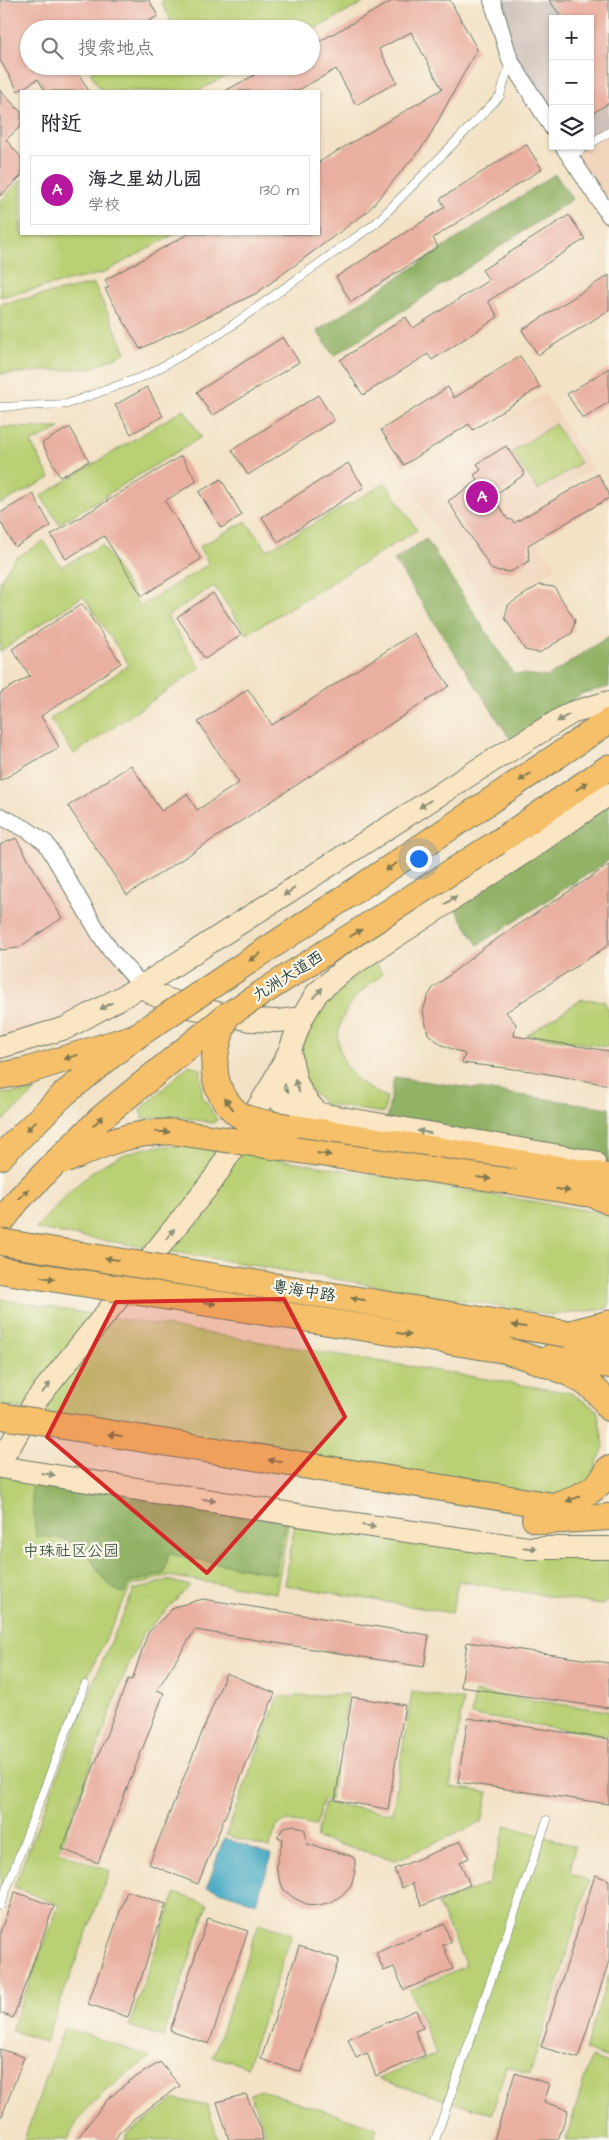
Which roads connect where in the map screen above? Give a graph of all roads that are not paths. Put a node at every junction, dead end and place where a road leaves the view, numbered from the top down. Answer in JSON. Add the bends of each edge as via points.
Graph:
{"nodes":[{"id":1,"x":492,"y":0,"type":"edge"},
{"id":2,"x":510,"y":60,"type":"junction"},
{"id":3,"x":549,"y":123,"type":"edge"},
{"id":4,"x":609,"y":132,"type":"edge"},
{"id":5,"x":594,"y":141,"type":"edge"},
{"id":6,"x":567,"y":152,"type":"edge"},
{"id":7,"x":609,"y":215,"type":"edge"},
{"id":8,"x":0,"y":407,"type":"edge"},
{"id":9,"x":609,"y":702,"type":"edge"},
{"id":10,"x":609,"y":721,"type":"edge"},
{"id":11,"x":609,"y":767,"type":"edge"},
{"id":12,"x":609,"y":794,"type":"edge"},
{"id":13,"x":0,"y":816,"type":"edge"},
{"id":14,"x":142,"y":986,"type":"junction"},
{"id":15,"x":226,"y":1016,"type":"junction"},
{"id":16,"x":302,"y":1018,"type":"junction"},
{"id":17,"x":134,"y":1037,"type":"junction"},
{"id":18,"x":0,"y":1047,"type":"edge"},
{"id":19,"x":290,"y":1050,"type":"junction"},
{"id":20,"x":0,"y":1076,"type":"edge"},
{"id":21,"x":270,"y":1088,"type":"junction"},
{"id":22,"x":319,"y":1114,"type":"junction"},
{"id":23,"x":0,"y":1157,"type":"edge"},
{"id":24,"x":51,"y":1167,"type":"junction"},
{"id":25,"x":609,"y":1167,"type":"edge"},
{"id":26,"x":609,"y":1178,"type":"edge"},
{"id":27,"x":609,"y":1202,"type":"edge"},
{"id":28,"x":0,"y":1224,"type":"edge"},
{"id":29,"x":0,"y":1242,"type":"edge"},
{"id":30,"x":0,"y":1270,"type":"edge"},
{"id":31,"x":609,"y":1323,"type":"edge"},
{"id":32,"x":567,"y":1334,"type":"junction"},
{"id":33,"x":609,"y":1339,"type":"edge"},
{"id":34,"x":504,"y":1350,"type":"junction"},
{"id":35,"x":609,"y":1365,"type":"edge"},
{"id":36,"x":609,"y":1408,"type":"edge"},
{"id":37,"x":0,"y":1416,"type":"edge"},
{"id":38,"x":37,"y":1431,"type":"junction"},
{"id":39,"x":0,"y":1434,"type":"edge"},
{"id":40,"x":0,"y":1458,"type":"edge"},
{"id":41,"x":0,"y":1467,"type":"edge"},
{"id":42,"x":609,"y":1469,"type":"edge"},
{"id":43,"x":609,"y":1517,"type":"edge"},
{"id":44,"x":609,"y":1548,"type":"edge"},
{"id":45,"x":85,"y":1685,"type":"dead end"},
{"id":46,"x":547,"y":1820,"type":"dead end"},
{"id":47,"x":0,"y":1906,"type":"edge"},
{"id":48,"x":436,"y":2140,"type":"edge"}],
"edges":[{"from":1,"to":2,"type":"street"},
{"from":2,"to":3,"type":"street"},
{"from":2,"to":8,"type":"lane","via":[[500,96],[376,223],[221,333],[147,376],[67,404]]},
{"from":4,"to":5,"type":"lane"},
{"from":6,"to":7,"type":"street"},
{"from":9,"to":14,"type":"main road","one_way":true,"via":[[571,713],[487,764]]},
{"from":10,"to":17,"type":"main road","name":"九洲大道西","one_way":true,"bridge":true},
{"from":15,"to":11,"type":"main road","name":"九洲大道西","one_way":true,"bridge":true},
{"from":16,"to":12,"type":"main road","one_way":true,"via":[[317,993],[341,972]]},
{"from":13,"to":14,"type":"street","via":[[46,843],[111,951]]},
{"from":14,"to":16,"type":"main road","via":[[155,995],[250,1020]]},
{"from":14,"to":18,"type":"main road","one_way":true,"via":[[66,1028]]},
{"from":24,"to":15,"type":"main road","name":"九洲大道西","one_way":true,"bridge":true,"via":[[102,1117]]},
{"from":26,"to":15,"type":"highway","one_way":true,"bridge":true,"via":[[256,1122],[241,1116],[232,1109],[215,1079],[214,1055]]},
{"from":16,"to":19,"type":"main road"},
{"from":17,"to":20,"type":"highway","one_way":true},
{"from":17,"to":23,"type":"main road","name":"九洲大道西","one_way":true,"via":[[64,1094]]},
{"from":19,"to":21,"type":"main road"},
{"from":22,"to":19,"type":"main road","one_way":true,"via":[[300,1094]]},
{"from":21,"to":22,"type":"main road","via":[[274,1096],[289,1106]]},
{"from":40,"to":21,"type":"main road","one_way":true,"via":[[34,1403],[213,1180]]},
{"from":25,"to":22,"type":"main road","one_way":true},
{"from":24,"to":27,"type":"main road","one_way":true,"bridge":true,"via":[[128,1135],[174,1132],[515,1182],[594,1195]]},
{"from":28,"to":24,"type":"main road","name":"九洲大道西","one_way":true,"via":[[18,1200]]},
{"from":32,"to":29,"type":"highway","name":"粤海中路","one_way":true,"bridge":true},
{"from":30,"to":34,"type":"highway","name":"粤海中路","one_way":true,"bridge":true},
{"from":31,"to":32,"type":"main road"},
{"from":32,"to":33,"type":"highway","name":"粤海中路"},
{"from":34,"to":35,"type":"highway","name":"粤海中路"},
{"from":34,"to":36,"type":"highway","via":[[572,1374],[592,1388]]},
{"from":37,"to":38,"type":"highway","bridge":true},
{"from":38,"to":39,"type":"highway"},
{"from":42,"to":38,"type":"highway","one_way":true,"via":[[588,1494],[552,1506]]},
{"from":38,"to":43,"type":"highway","via":[[546,1521]]},
{"from":41,"to":44,"type":"main road","one_way":true,"via":[[335,1521],[528,1548]]},
{"from":45,"to":47,"type":"lane"},
{"from":46,"to":48,"type":"lane"}]}
